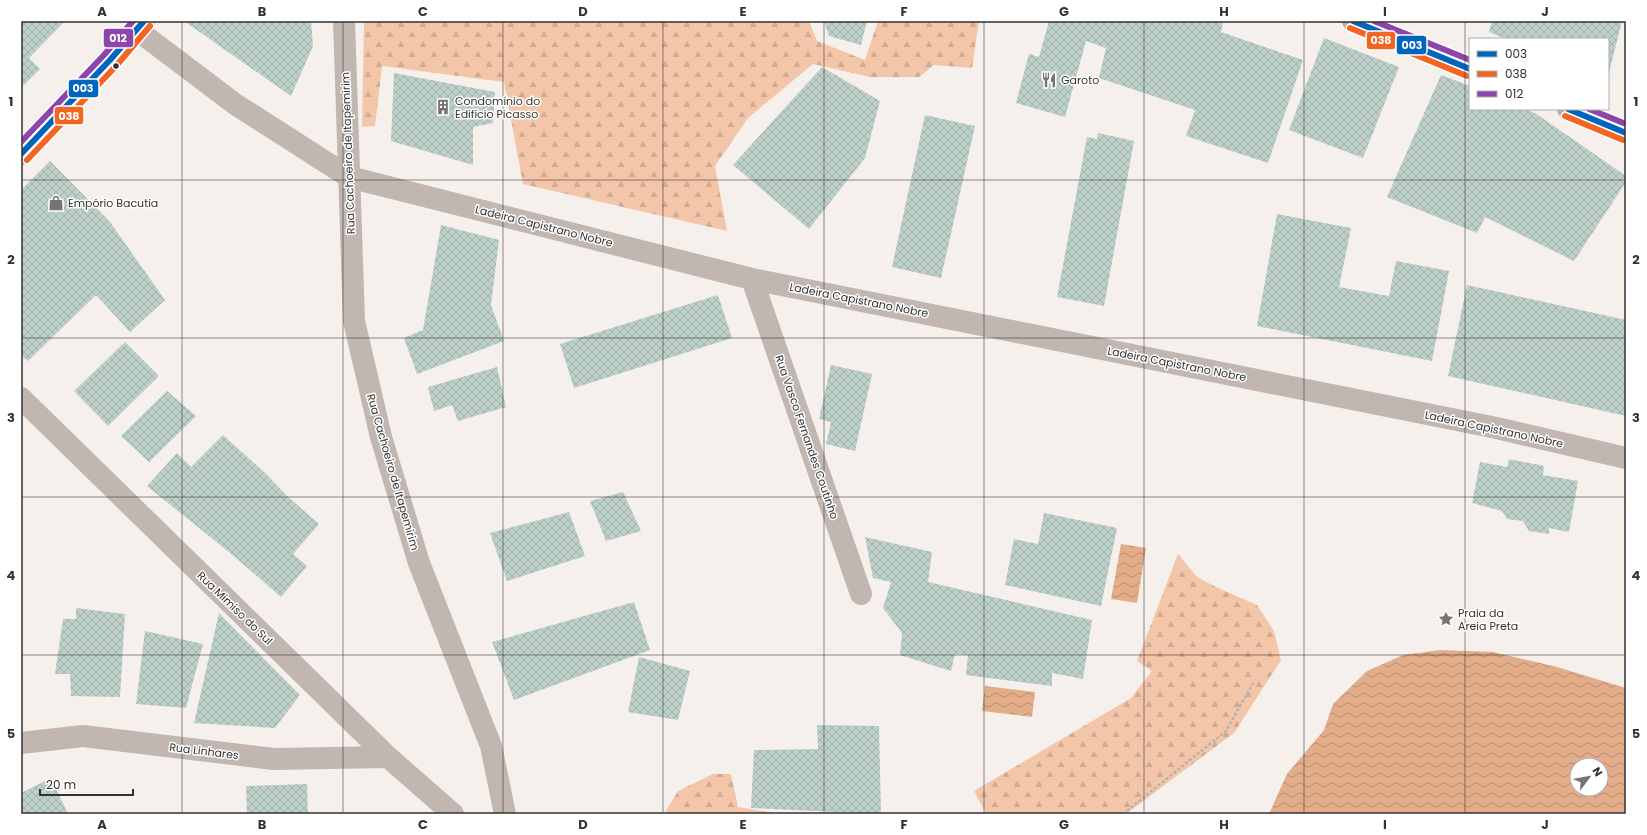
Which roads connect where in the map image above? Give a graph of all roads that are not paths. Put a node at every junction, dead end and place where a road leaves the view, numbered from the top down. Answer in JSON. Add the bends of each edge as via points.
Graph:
{"nodes":[{"id":1,"x":344,"y":21,"type":"edge"},
{"id":2,"x":1354,"y":21,"type":"edge"},
{"id":3,"x":138,"y":24,"type":"edge"},
{"id":4,"x":1469,"y":69,"type":"edge"},
{"id":5,"x":1570,"y":110,"type":"edge"},
{"id":6,"x":1626,"y":133,"type":"edge"},
{"id":7,"x":21,"y":154,"type":"edge"},
{"id":8,"x":349,"y":177,"type":"junction"},
{"id":9,"x":752,"y":279,"type":"junction"},
{"id":10,"x":21,"y":398,"type":"edge"},
{"id":11,"x":1626,"y":458,"type":"edge"},
{"id":12,"x":861,"y":594,"type":"dead end"},
{"id":13,"x":21,"y":743,"type":"edge"},
{"id":14,"x":388,"y":757,"type":"junction"},
{"id":15,"x":453,"y":814,"type":"edge"},
{"id":16,"x":505,"y":814,"type":"edge"}],
"edges":[{"from":1,"to":8,"type":"street","name":"Rua Cachoeiro de Itapemirim"},
{"from":2,"to":4,"type":"street"},
{"from":3,"to":7,"type":"main road"},
{"from":3,"to":8,"type":"street","name":"Ladeira Capistrano Nobre","via":[[235,104]]},
{"from":5,"to":6,"type":"street"},
{"from":8,"to":9,"type":"street","name":"Ladeira Capistrano Nobre"},
{"from":8,"to":16,"type":"street","name":"Rua Cachoeiro de Itapemirim","via":[[354,321],[381,437],[419,563],[491,746]]},
{"from":9,"to":11,"type":"street","name":"Ladeira Capistrano Nobre","via":[[1492,427]]},
{"from":9,"to":12,"type":"street","name":"Rua Vasco Fernandes Coutinho"},
{"from":10,"to":14,"type":"street","name":"Rua Mimiso do Sul"},
{"from":13,"to":14,"type":"street","name":"Rua Linhares","via":[[83,736],[274,759]]},
{"from":14,"to":15,"type":"street","name":"Rua Mimiso do Sul"}]}
